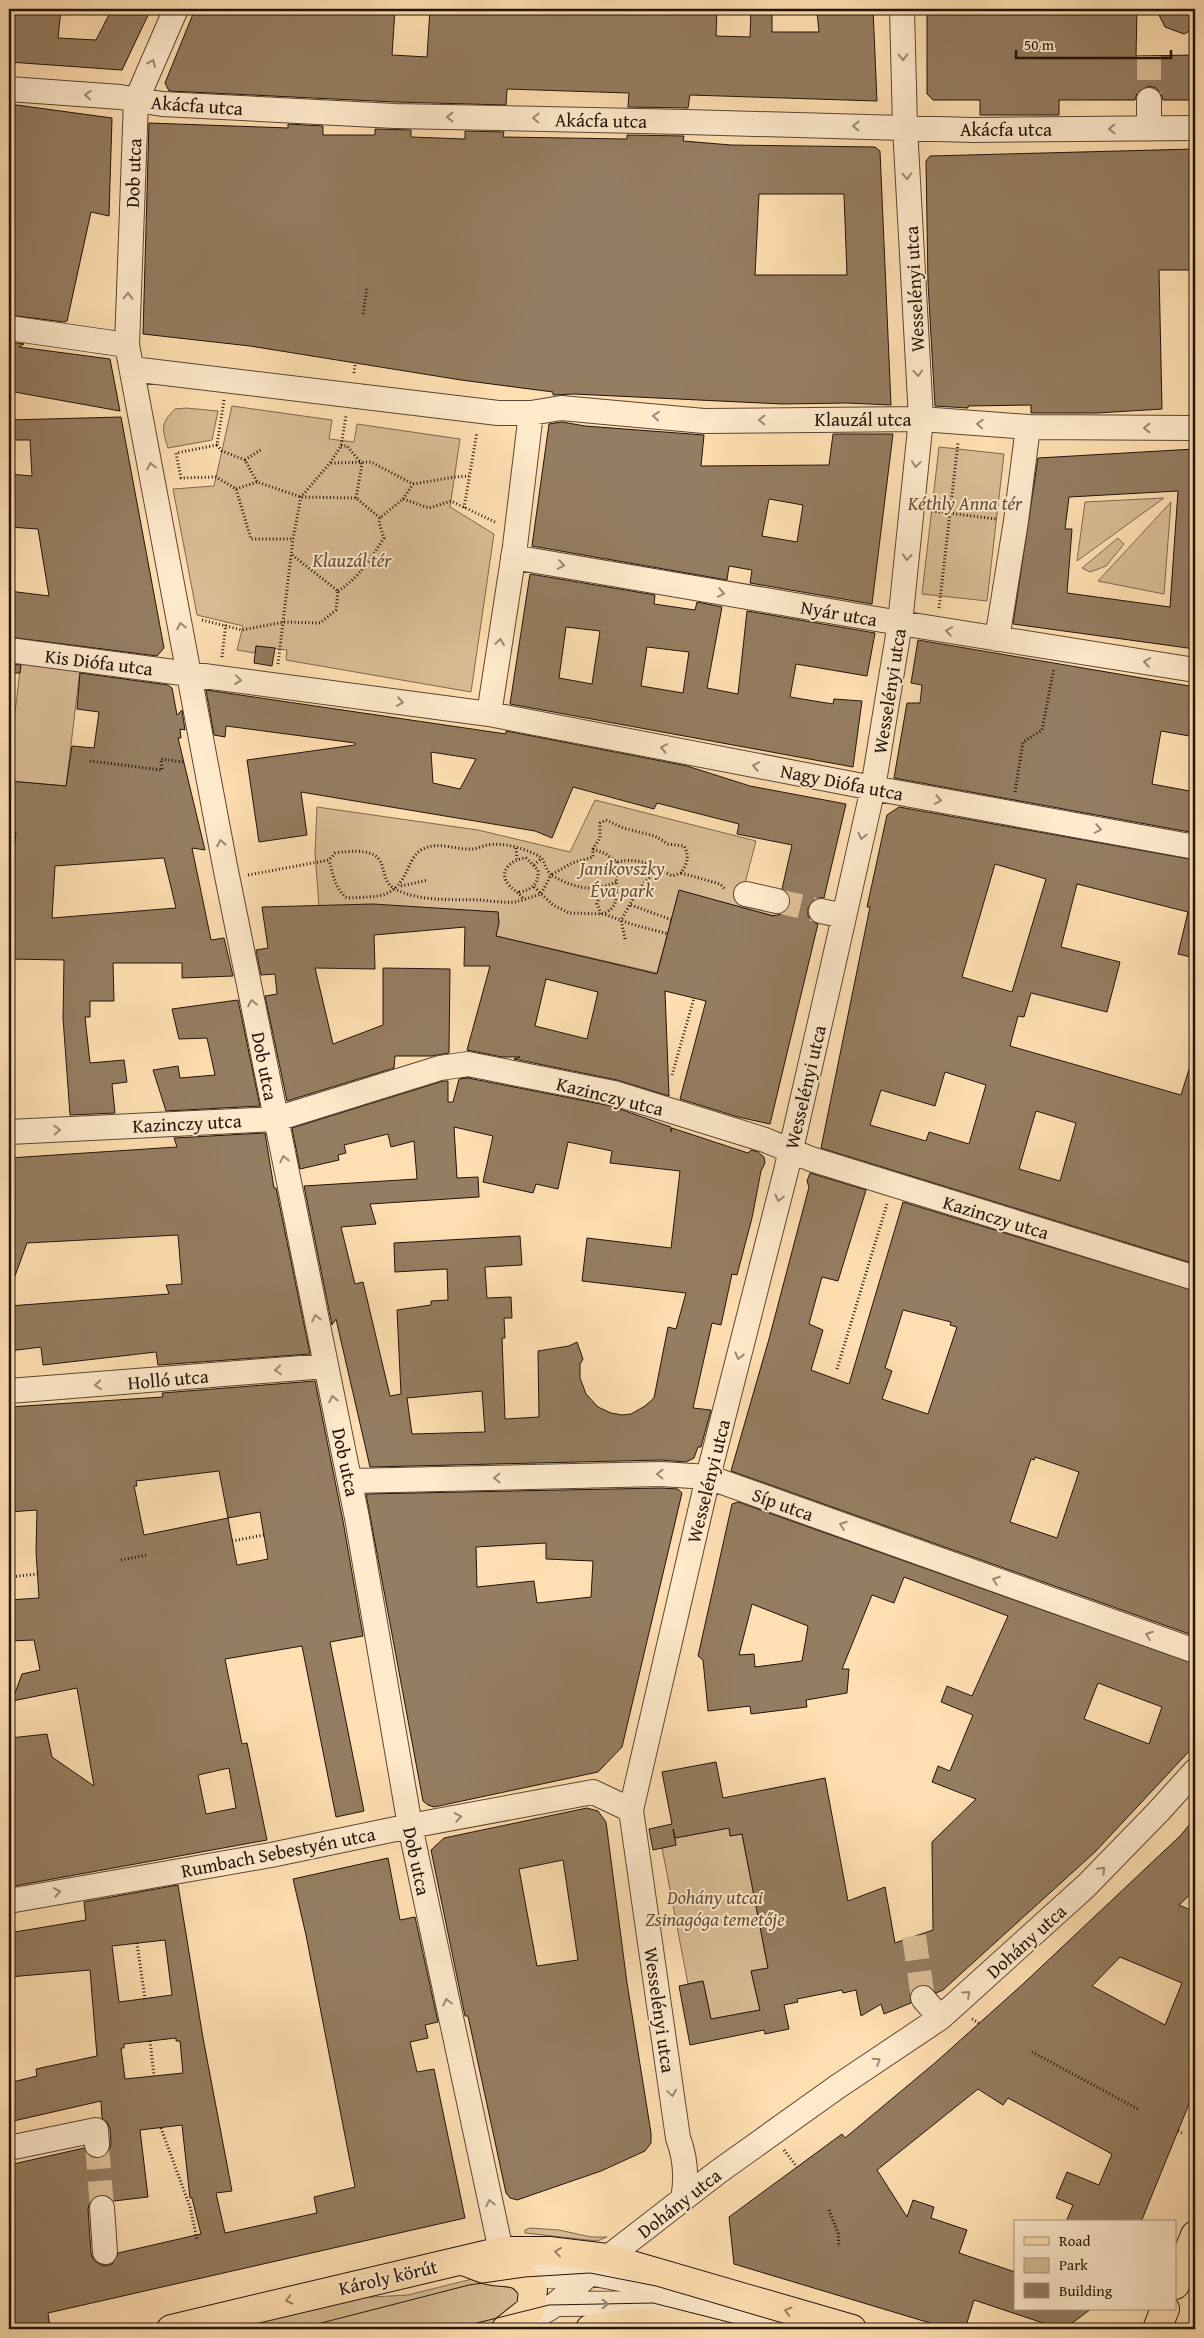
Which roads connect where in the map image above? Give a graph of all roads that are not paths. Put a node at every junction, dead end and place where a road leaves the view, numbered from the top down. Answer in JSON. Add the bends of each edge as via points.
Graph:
{"nodes":[{"id":1,"x":176,"y":9,"type":"edge"},
{"id":2,"x":902,"y":9,"type":"edge"},
{"id":3,"x":9,"y":89,"type":"edge"},
{"id":4,"x":1149,"y":100,"type":"tunnel mouth"},
{"id":5,"x":136,"y":101,"type":"junction"},
{"id":6,"x":904,"y":127,"type":"junction"},
{"id":7,"x":1195,"y":128,"type":"edge"},
{"id":8,"x":1149,"y":129,"type":"junction"},
{"id":9,"x":9,"y":328,"type":"edge"},
{"id":10,"x":127,"y":345,"type":"junction"},
{"id":11,"x":132,"y":369,"type":"junction"},
{"id":12,"x":531,"y":413,"type":"junction"},
{"id":13,"x":921,"y":419,"type":"junction"},
{"id":14,"x":1028,"y":427,"type":"junction"},
{"id":15,"x":1195,"y":428,"type":"edge"},
{"id":16,"x":513,"y":557,"type":"junction"},
{"id":17,"x":900,"y":623,"type":"junction"},
{"id":18,"x":997,"y":638,"type":"junction"},
{"id":19,"x":9,"y":650,"type":"edge"},
{"id":20,"x":1195,"y":670,"type":"edge"},
{"id":21,"x":190,"y":674,"type":"junction"},
{"id":22,"x":489,"y":714,"type":"junction"},
{"id":23,"x":873,"y":788,"type":"junction"},
{"id":24,"x":1195,"y":847,"type":"edge"},
{"id":25,"x":746,"y":894,"type":"dead end"},
{"id":26,"x":777,"y":900,"type":"tunnel mouth"},
{"id":27,"x":821,"y":911,"type":"tunnel mouth"},
{"id":28,"x":844,"y":916,"type":"junction"},
{"id":29,"x":276,"y":1119,"type":"junction"},
{"id":30,"x":9,"y":1132,"type":"edge"},
{"id":31,"x":791,"y":1151,"type":"junction"},
{"id":32,"x":1195,"y":1278,"type":"edge"},
{"id":33,"x":326,"y":1366,"type":"junction"},
{"id":34,"x":9,"y":1390,"type":"edge"},
{"id":35,"x":708,"y":1477,"type":"junction"},
{"id":36,"x":350,"y":1481,"type":"junction"},
{"id":37,"x":1195,"y":1651,"type":"edge"},
{"id":38,"x":1195,"y":1771,"type":"edge"},
{"id":39,"x":631,"y":1810,"type":"junction"},
{"id":40,"x":410,"y":1826,"type":"junction"},
{"id":41,"x":9,"y":1901,"type":"edge"},
{"id":42,"x":923,"y":1998,"type":"tunnel mouth"},
{"id":43,"x":940,"y":2018,"type":"junction"},
{"id":44,"x":96,"y":2138,"type":"dead end"},
{"id":45,"x":9,"y":2148,"type":"edge"},
{"id":46,"x":684,"y":2152,"type":"junction"},
{"id":47,"x":718,"y":2172,"type":"junction"},
{"id":48,"x":683,"y":2199,"type":"junction"},
{"id":49,"x":102,"y":2208,"type":"tunnel mouth"},
{"id":50,"x":1195,"y":2235,"type":"edge"},
{"id":51,"x":501,"y":2251,"type":"junction"},
{"id":52,"x":104,"y":2252,"type":"dead end"},
{"id":53,"x":461,"y":2260,"type":"junction"},
{"id":54,"x":599,"y":2266,"type":"junction"},
{"id":55,"x":525,"y":2277,"type":"junction"},
{"id":56,"x":1176,"y":2282,"type":"edge"},
{"id":57,"x":682,"y":2303,"type":"junction"},
{"id":58,"x":556,"y":2304,"type":"junction"},
{"id":59,"x":171,"y":2329,"type":"edge"},
{"id":60,"x":506,"y":2329,"type":"edge"},
{"id":61,"x":516,"y":2329,"type":"edge"},
{"id":62,"x":590,"y":2329,"type":"edge"},
{"id":63,"x":705,"y":2329,"type":"edge"},
{"id":64,"x":780,"y":2329,"type":"edge"},
{"id":65,"x":852,"y":2329,"type":"edge"}],
"edges":[{"from":5,"to":1,"type":"street","name":"Dob utca","one_way":true},
{"from":2,"to":6,"type":"street","name":"Wesselényi utca","one_way":true},
{"from":5,"to":3,"type":"street","name":"Akácfa utca","one_way":true},
{"from":4,"to":8,"type":"street"},
{"from":6,"to":5,"type":"street","name":"Akácfa utca","one_way":true,"via":[[395,116]]},
{"from":10,"to":5,"type":"street","name":"Dob utca","one_way":true},
{"from":8,"to":6,"type":"street","name":"Akácfa utca","one_way":true},
{"from":6,"to":13,"type":"street","name":"Wesselényi utca","one_way":true},
{"from":7,"to":8,"type":"street","name":"Akácfa utca"},
{"from":9,"to":10,"type":"street"},
{"from":10,"to":11,"type":"street"},
{"from":11,"to":12,"type":"street","via":[[498,413]]},
{"from":21,"to":11,"type":"street","one_way":true},
{"from":13,"to":12,"type":"street","name":"Klauzál utca","one_way":true,"via":[[704,421],[561,408]]},
{"from":12,"to":16,"type":"street"},
{"from":14,"to":13,"type":"street","name":"Klauzál utca","one_way":true},
{"from":13,"to":17,"type":"street","name":"Wesselényi utca","one_way":true},
{"from":15,"to":14,"type":"street","name":"Klauzál utca","one_way":true},
{"from":14,"to":18,"type":"street"},
{"from":16,"to":17,"type":"street","name":"Nyár utca","one_way":true},
{"from":22,"to":16,"type":"street","one_way":true},
{"from":18,"to":17,"type":"street","name":"Nyár utca","one_way":true},
{"from":17,"to":23,"type":"street","name":"Wesselényi utca"},
{"from":20,"to":18,"type":"street","name":"Nyár utca","one_way":true},
{"from":19,"to":21,"type":"street","name":"Kis Diófa utca"},
{"from":21,"to":22,"type":"street","one_way":true},
{"from":29,"to":21,"type":"street","name":"Dob utca","one_way":true},
{"from":23,"to":22,"type":"street","name":"Nagy Diófa utca","one_way":true},
{"from":23,"to":24,"type":"street","name":"Nagy Diófa utca","one_way":true},
{"from":23,"to":28,"type":"street","name":"Wesselényi utca","one_way":true},
{"from":25,"to":26,"type":"street"},
{"from":27,"to":28,"type":"street"},
{"from":28,"to":31,"type":"street","name":"Wesselényi utca"},
{"from":30,"to":29,"type":"street","name":"Kazinczy utca","one_way":true},
{"from":29,"to":31,"type":"street","name":"Kazinczy utca","via":[[440,1068],[468,1064],[614,1093]]},
{"from":33,"to":29,"type":"street","name":"Dob utca","one_way":true},
{"from":31,"to":32,"type":"street","name":"Kazinczy utca"},
{"from":31,"to":35,"type":"street","name":"Wesselényi utca","one_way":true},
{"from":33,"to":34,"type":"street","name":"Holló utca","one_way":true},
{"from":36,"to":33,"type":"street","name":"Dob utca","one_way":true},
{"from":35,"to":36,"type":"street","name":"Síp utca","one_way":true,"via":[[661,1474]]},
{"from":37,"to":35,"type":"street","name":"Síp utca","one_way":true},
{"from":35,"to":39,"type":"street","name":"Wesselényi utca"},
{"from":36,"to":40,"type":"street","name":"Dob utca"},
{"from":43,"to":38,"type":"street","name":"Dohány utca","one_way":true,"via":[[1060,1897],[1160,1811]]},
{"from":40,"to":39,"type":"street","name":"Rumbach Sebestyén utca","one_way":true,"via":[[593,1792]]},
{"from":39,"to":46,"type":"street","name":"Wesselényi utca","one_way":true,"via":[[678,2138]]},
{"from":41,"to":40,"type":"street","name":"Rumbach Sebestyén utca","one_way":true,"via":[[271,1855]]},
{"from":51,"to":40,"type":"street","name":"Dob utca","one_way":true},
{"from":42,"to":43,"type":"street"},
{"from":47,"to":43,"type":"street","name":"Dohány utca","one_way":true,"via":[[752,2148],[762,2130],[809,2096],[837,2087]]},
{"from":44,"to":45,"type":"street"},
{"from":46,"to":47,"type":"street","via":[[700,2168]]},
{"from":46,"to":48,"type":"street","name":"Wesselényi utca","via":[[686,2180]]},
{"from":47,"to":48,"type":"street","name":"Dohány utca"},
{"from":48,"to":54,"type":"street","name":"Dohány utca"},
{"from":49,"to":52,"type":"street"},
{"from":50,"to":56,"type":"main road"},
{"from":51,"to":53,"type":"main road","name":"Károly körút"},
{"from":54,"to":51,"type":"main road","name":"Károly körút","one_way":true,"via":[[549,2251]]},
{"from":53,"to":55,"type":"main road"},
{"from":53,"to":59,"type":"main road","name":"Károly körút","one_way":true},
{"from":54,"to":55,"type":"street","name":"Károly körút"},
{"from":54,"to":57,"type":"street","name":"Károly körút","via":[[656,2286]]},
{"from":54,"to":58,"type":"street"},
{"from":65,"to":54,"type":"main road","name":"Károly körút","one_way":true},
{"from":55,"to":60,"type":"main road","via":[[533,2290],[531,2309]]},
{"from":58,"to":57,"type":"street","name":"Károly körút","one_way":true},
{"from":57,"to":64,"type":"street","name":"Károly körút"},
{"from":58,"to":61,"type":"street"},
{"from":62,"to":63,"type":"main road","via":[[675,2322]]}]}
